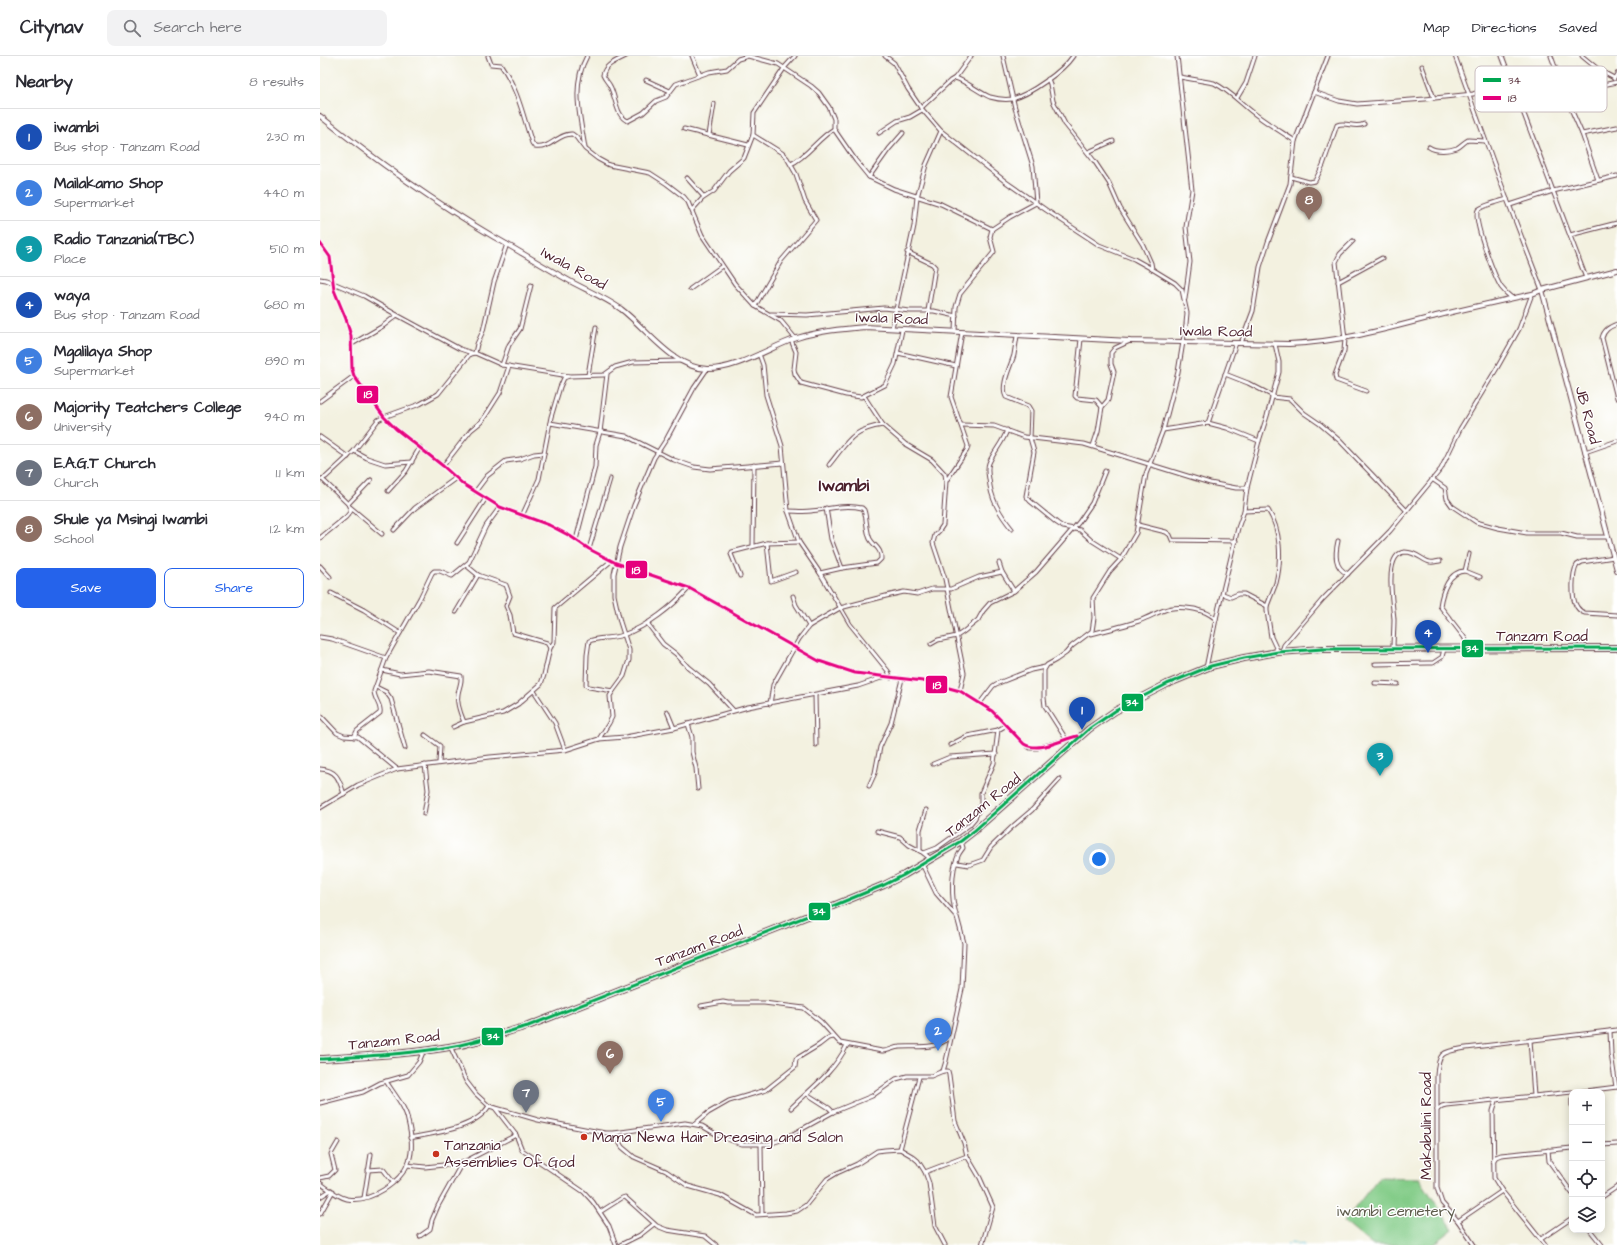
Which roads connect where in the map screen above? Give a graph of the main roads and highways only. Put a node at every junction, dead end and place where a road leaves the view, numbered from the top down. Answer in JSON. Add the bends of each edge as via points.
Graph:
{"nodes":[{"id":1,"x":1617,"y":648,"type":"edge"},
{"id":2,"x":320,"y":1059,"type":"edge"}],
"edges":[{"from":1,"to":2,"type":"highway","name":"Tanzam Road","via":[[1323,649],[1280,652],[1206,668],[1166,684],[1115,711],[1080,736],[1001,809],[961,841],[884,885],[857,897],[528,1026],[450,1046]]}]}
